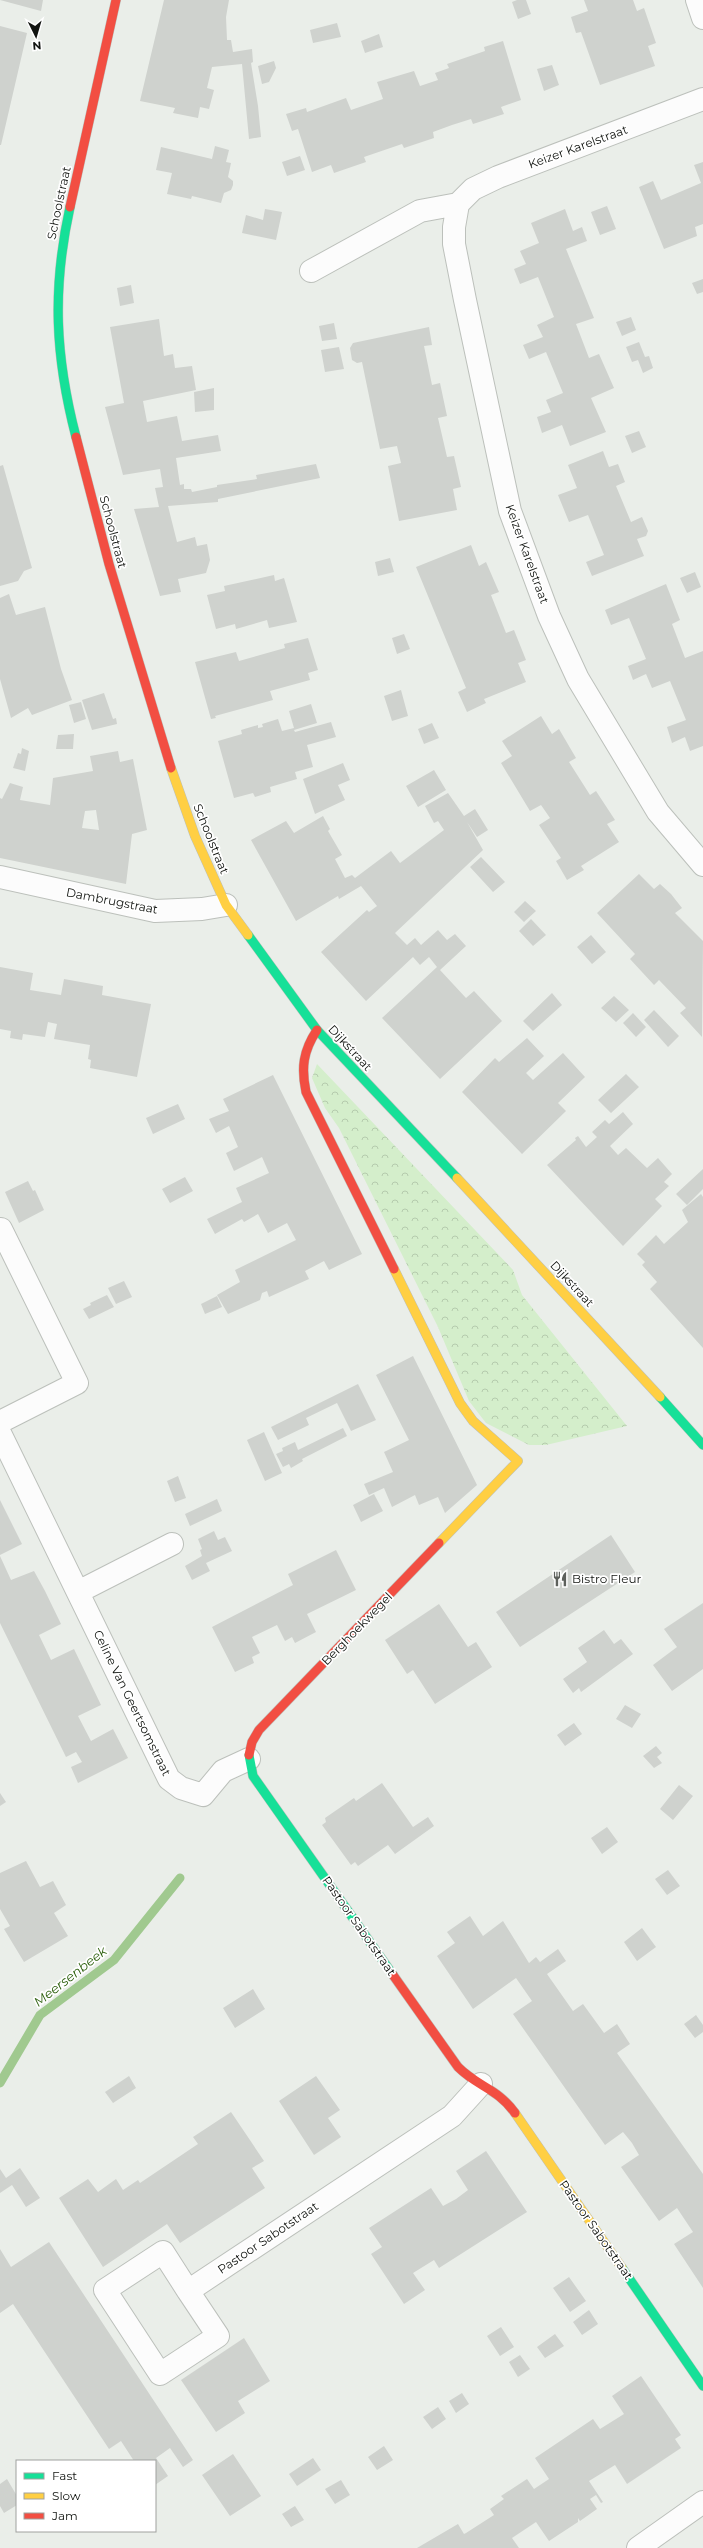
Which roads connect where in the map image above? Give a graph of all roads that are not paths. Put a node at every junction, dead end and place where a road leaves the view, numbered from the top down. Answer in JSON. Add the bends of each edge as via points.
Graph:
{"nodes":[{"id":1,"x":116,"y":0,"type":"edge"},
{"id":2,"x":696,"y":0,"type":"edge"},
{"id":3,"x":703,"y":18,"type":"edge"},
{"id":4,"x":703,"y":99,"type":"edge"},
{"id":5,"x":458,"y":204,"type":"junction"},
{"id":6,"x":311,"y":271,"type":"dead end"},
{"id":7,"x":703,"y":865,"type":"edge"},
{"id":8,"x":0,"y":877,"type":"edge"},
{"id":9,"x":226,"y":905,"type":"junction"},
{"id":10,"x":317,"y":1030,"type":"junction"},
{"id":11,"x":1,"y":1230,"type":"edge"},
{"id":12,"x":0,"y":1422,"type":"edge"},
{"id":13,"x":0,"y":1433,"type":"edge"},
{"id":14,"x":703,"y":1445,"type":"edge"},
{"id":15,"x":518,"y":1461,"type":"joint"},
{"id":16,"x":172,"y":1544,"type":"dead end"},
{"id":17,"x":78,"y":1592,"type":"junction"},
{"id":18,"x":249,"y":1759,"type":"junction"},
{"id":19,"x":480,"y":2084,"type":"junction"},
{"id":20,"x":188,"y":2291,"type":"junction"},
{"id":21,"x":703,"y":2386,"type":"edge"},
{"id":22,"x":703,"y":2502,"type":"edge"},
{"id":23,"x":638,"y":2548,"type":"edge"}],
"edges":[{"from":1,"to":9,"type":"street","name":"Schoolstraat","via":[[63,240],[57,295],[59,348],[70,413],[109,564],[168,761],[195,836]]},
{"from":2,"to":3,"type":"street"},
{"from":4,"to":5,"type":"street","name":"Keizer Karelstraat","via":[[498,177],[473,189]]},
{"from":5,"to":6,"type":"street","via":[[420,211]]},
{"from":5,"to":7,"type":"street","name":"Keizer Karelstraat","via":[[454,244],[510,511],[549,616],[578,679],[658,812]]},
{"from":8,"to":9,"type":"street","name":"Dambrugstraat","via":[[155,911]]},
{"from":9,"to":10,"type":"street","name":"Schoolstraat"},
{"from":10,"to":14,"type":"street","name":"Dijkstraat","via":[[690,1425]]},
{"from":10,"to":15,"type":"street","name":"Dijkstraat","via":[[304,1050],[301,1070],[306,1092],[460,1403],[473,1421]]},
{"from":11,"to":12,"type":"street","via":[[77,1383]]},
{"from":13,"to":17,"type":"street","name":"Celine Van Geertsomstraat"},
{"from":15,"to":18,"type":"street","name":"Berghoekwegel","via":[[258,1730],[249,1743]]},
{"from":16,"to":17,"type":"street"},
{"from":17,"to":18,"type":"street","name":"Celine Van Geertsomstraat","via":[[169,1779],[181,1788],[203,1795],[223,1771]]},
{"from":18,"to":19,"type":"street","name":"Pastoor Sabotstraat","via":[[253,1776],[458,2067],[468,2079]]},
{"from":19,"to":20,"type":"street","name":"Pastoor Sabotstraat","via":[[452,2116]]},
{"from":19,"to":21,"type":"street","name":"Pastoor Sabotstraat","via":[[491,2086],[506,2100]]},
{"from":20,"to":20,"type":"street","via":[[163,2252],[105,2290],[160,2374],[218,2336]]},
{"from":22,"to":23,"type":"street"}]}
